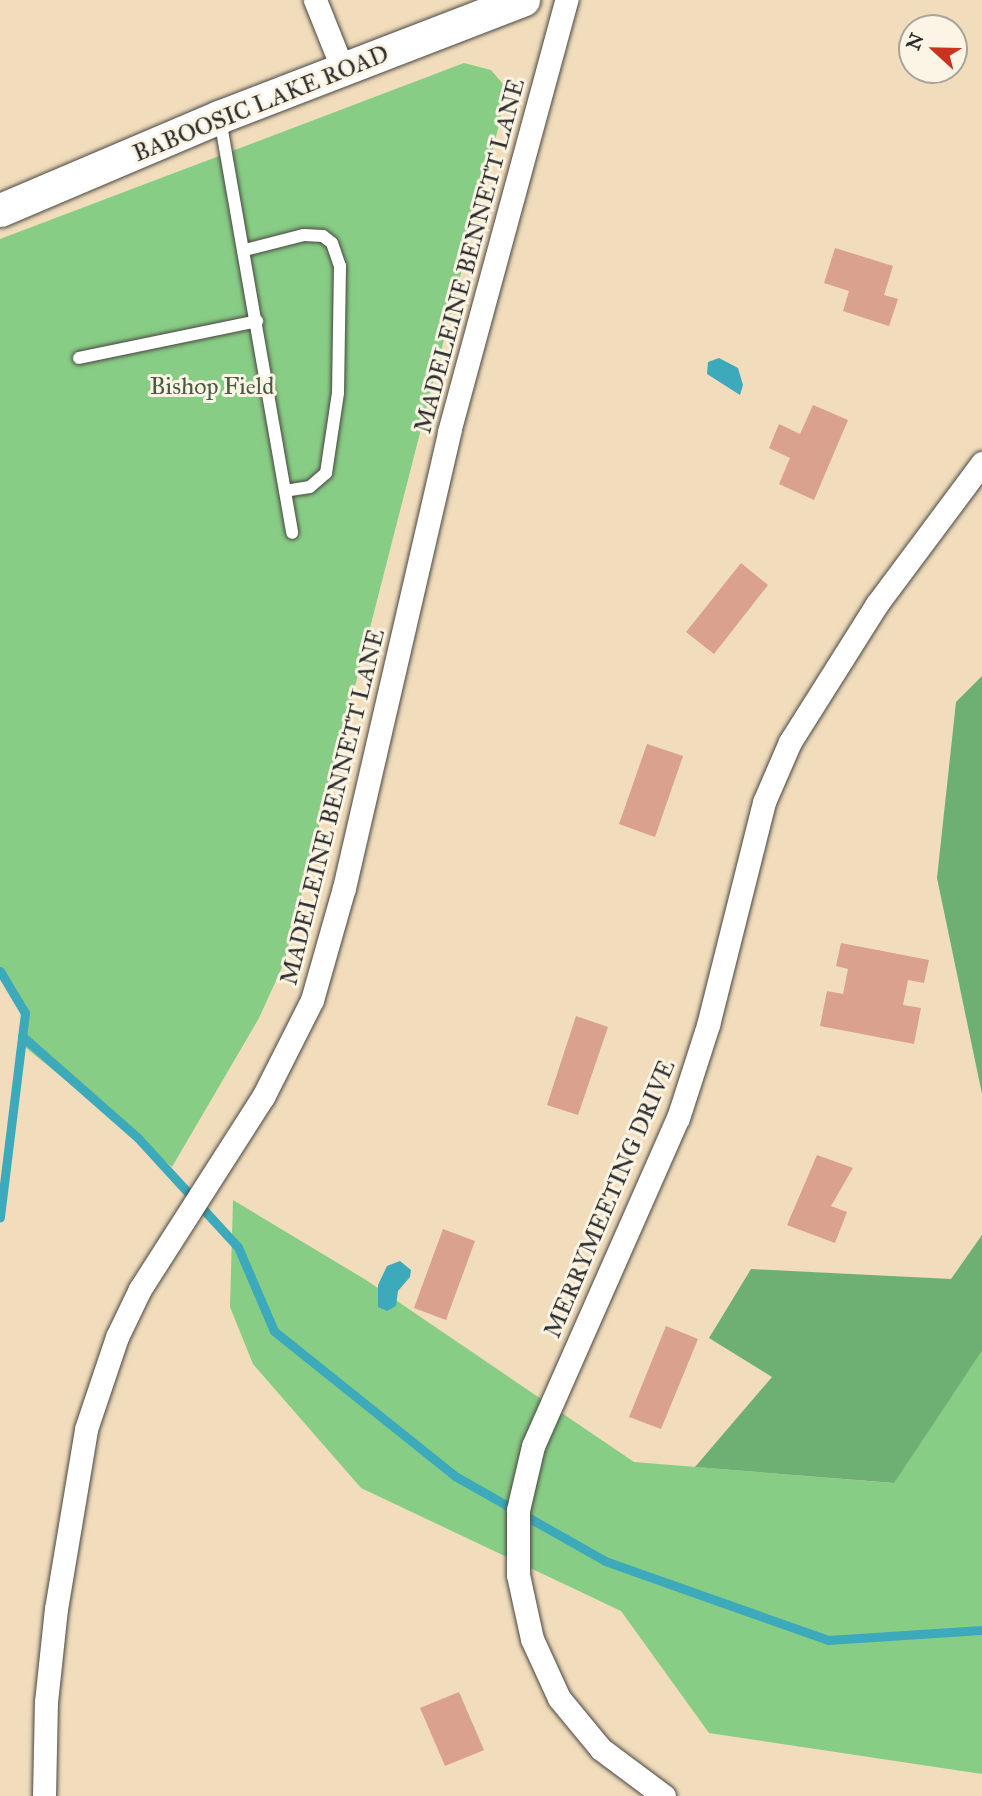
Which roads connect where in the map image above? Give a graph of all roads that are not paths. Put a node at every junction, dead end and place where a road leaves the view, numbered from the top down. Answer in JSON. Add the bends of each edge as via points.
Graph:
{"nodes":[{"id":1,"x":315,"y":0,"type":"edge"},
{"id":2,"x":523,"y":0,"type":"edge"},
{"id":3,"x":566,"y":0,"type":"edge"},
{"id":4,"x":343,"y":70,"type":"junction"},
{"id":5,"x":219,"y":117,"type":"junction"},
{"id":6,"x":0,"y":210,"type":"edge"},
{"id":7,"x":245,"y":250,"type":"junction"},
{"id":8,"x":257,"y":321,"type":"junction"},
{"id":9,"x":79,"y":358,"type":"dead end"},
{"id":10,"x":982,"y":463,"type":"edge"},
{"id":11,"x":285,"y":491,"type":"junction"},
{"id":12,"x":292,"y":533,"type":"dead end"},
{"id":13,"x":44,"y":1796,"type":"edge"},
{"id":14,"x":664,"y":1796,"type":"edge"}],
"edges":[{"from":1,"to":4,"type":"street"},
{"from":2,"to":4,"type":"street","name":"BABOOSIC LAKE ROAD"},
{"from":3,"to":13,"type":"street","name":"MADELEINE BENNETT LANE","via":[[449,432],[344,888],[312,1000],[262,1097],[140,1289],[117,1337],[86,1429],[56,1609],[46,1702]]},
{"from":4,"to":5,"type":"street","name":"BABOOSIC LAKE ROAD"},
{"from":5,"to":6,"type":"street","name":"BABOOSIC LAKE ROAD"},
{"from":5,"to":7,"type":"lane"},
{"from":7,"to":8,"type":"lane"},
{"from":7,"to":11,"type":"lane","via":[[304,235],[323,236],[332,243],[340,266],[338,393],[326,473],[310,487]]},
{"from":8,"to":9,"type":"lane"},
{"from":8,"to":11,"type":"lane"},
{"from":10,"to":14,"type":"street","name":"MERRYMEETING DRIVE","via":[[877,604],[790,742],[764,802],[708,1025],[678,1118],[533,1446],[518,1510],[518,1576],[532,1639],[559,1698],[601,1749]]},
{"from":11,"to":12,"type":"lane"}]}
